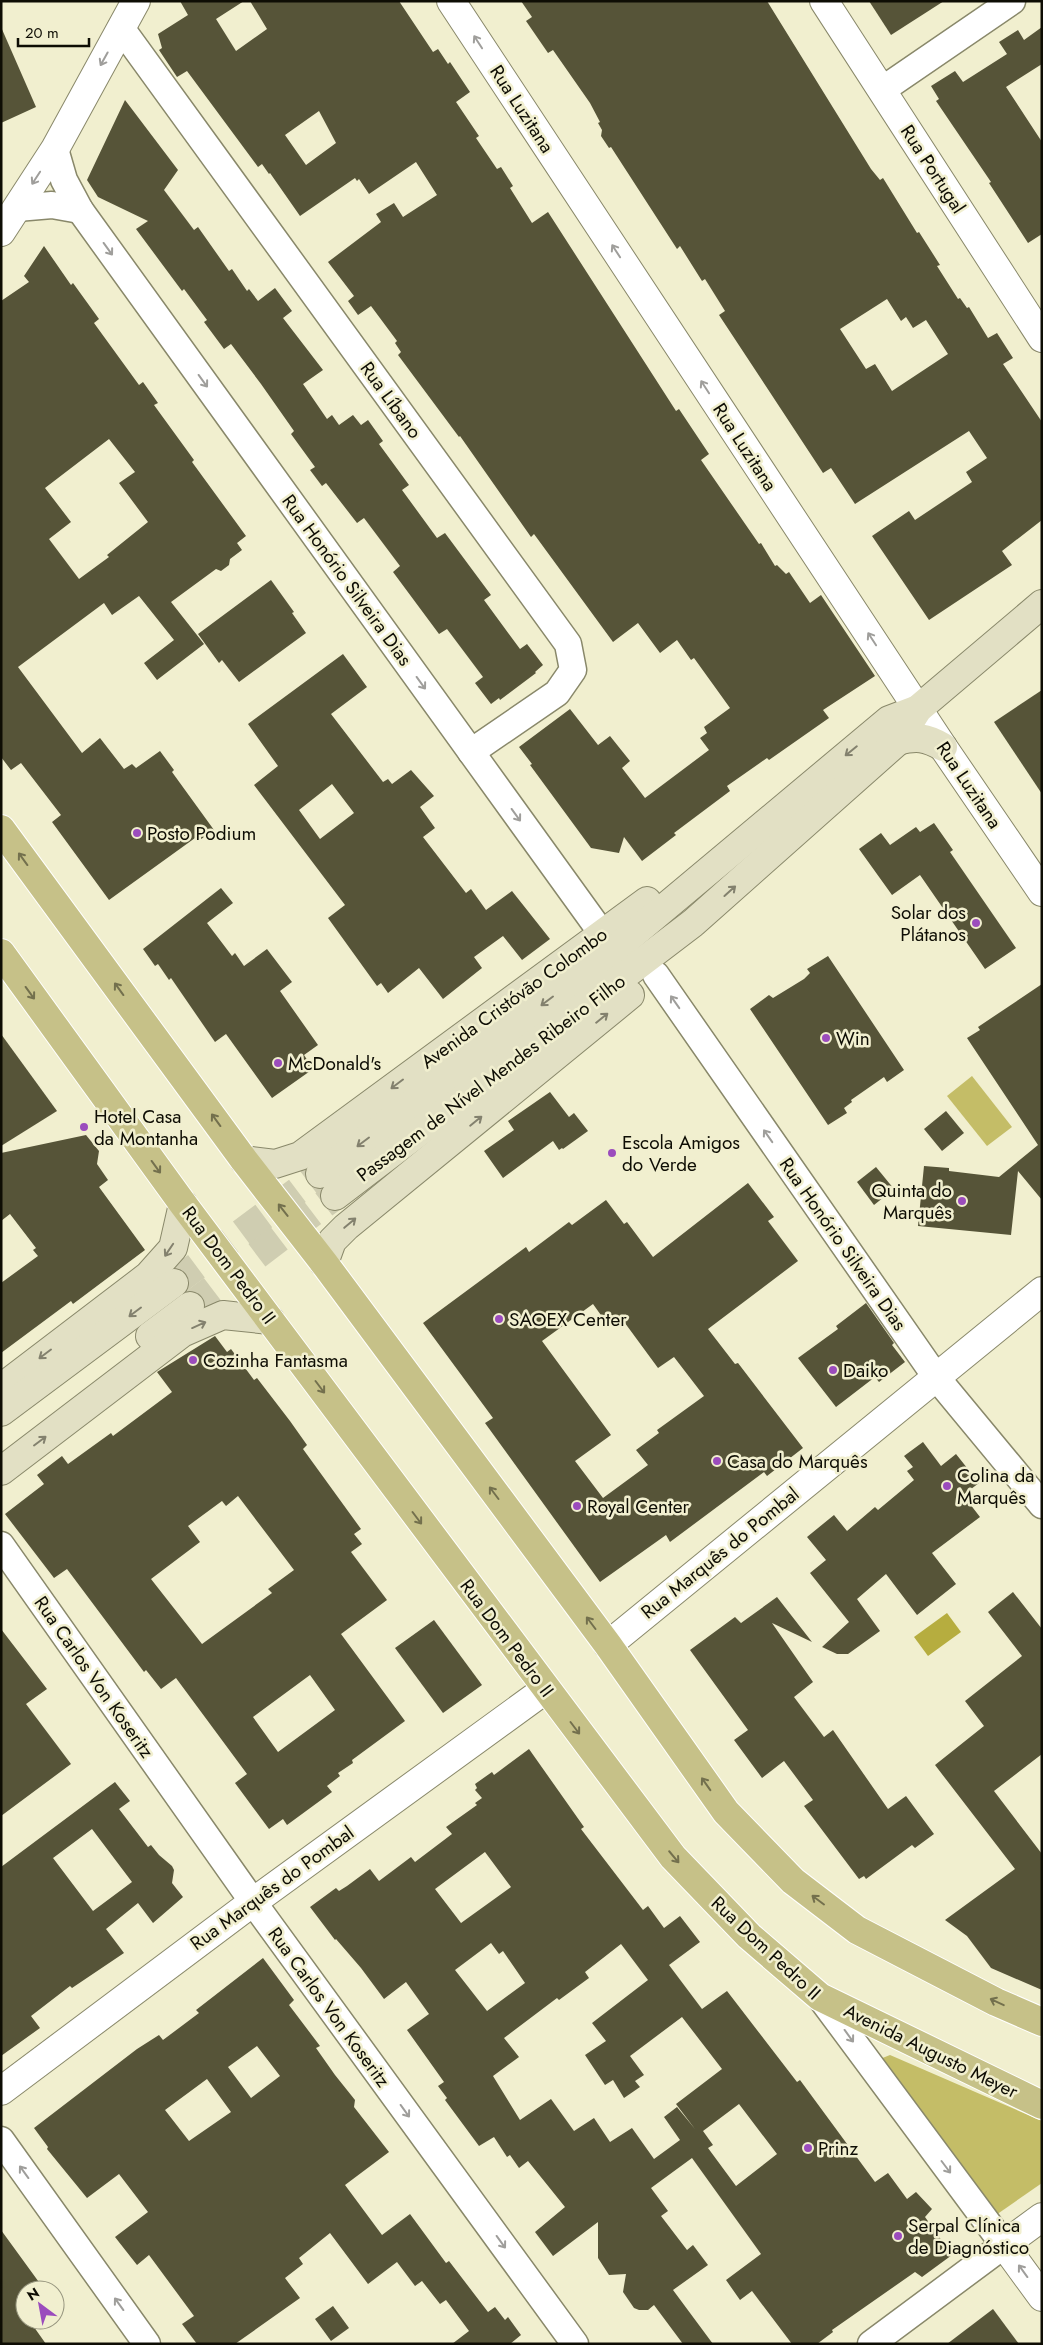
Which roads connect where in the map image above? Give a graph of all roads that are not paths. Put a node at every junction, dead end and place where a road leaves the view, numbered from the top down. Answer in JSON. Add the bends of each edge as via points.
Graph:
{"nodes":[{"id":1,"x":136,"y":1,"type":"edge"},
{"id":2,"x":451,"y":1,"type":"edge"},
{"id":3,"x":824,"y":1,"type":"edge"},
{"id":4,"x":1012,"y":1,"type":"edge"},
{"id":5,"x":122,"y":28,"type":"junction"},
{"id":6,"x":882,"y":90,"type":"junction"},
{"id":7,"x":55,"y":149,"type":"junction"},
{"id":8,"x":17,"y":208,"type":"junction"},
{"id":9,"x":80,"y":210,"type":"junction"},
{"id":10,"x":1,"y":232,"type":"edge"},
{"id":11,"x":1042,"y":338,"type":"edge"},
{"id":12,"x":1042,"y":604,"type":"edge"},
{"id":13,"x":918,"y":709,"type":"junction"},
{"id":14,"x":898,"y":741,"type":"junction"},
{"id":15,"x":943,"y":747,"type":"junction"},
{"id":16,"x":471,"y":752,"type":"junction"},
{"id":17,"x":1,"y":829,"type":"edge"},
{"id":18,"x":1042,"y":892,"type":"edge"},
{"id":19,"x":608,"y":941,"type":"junction"},
{"id":20,"x":1,"y":953,"type":"edge"},
{"id":21,"x":651,"y":968,"type":"junction"},
{"id":22,"x":244,"y":1160,"type":"junction"},
{"id":23,"x":183,"y":1204,"type":"junction"},
{"id":24,"x":324,"y":1263,"type":"junction"},
{"id":25,"x":174,"y":1283,"type":"tunnel mouth"},
{"id":26,"x":1042,"y":1291,"type":"edge"},
{"id":27,"x":190,"y":1306,"type":"tunnel mouth"},
{"id":28,"x":270,"y":1320,"type":"junction"},
{"id":29,"x":936,"y":1377,"type":"junction"},
{"id":30,"x":1,"y":1388,"type":"edge"},
{"id":31,"x":1,"y":1412,"type":"edge"},
{"id":32,"x":1,"y":1448,"type":"edge"},
{"id":33,"x":1,"y":1471,"type":"edge"},
{"id":34,"x":1042,"y":1505,"type":"edge"},
{"id":35,"x":1,"y":1545,"type":"edge"},
{"id":36,"x":608,"y":1645,"type":"junction"},
{"id":37,"x":546,"y":1689,"type":"junction"},
{"id":38,"x":253,"y":1902,"type":"junction"},
{"id":39,"x":820,"y":1997,"type":"junction"},
{"id":40,"x":1042,"y":2022,"type":"edge"},
{"id":41,"x":1,"y":2091,"type":"edge"},
{"id":42,"x":1042,"y":2105,"type":"edge"},
{"id":43,"x":1,"y":2140,"type":"edge"},
{"id":44,"x":1042,"y":2216,"type":"edge"},
{"id":45,"x":1004,"y":2245,"type":"junction"},
{"id":46,"x":1042,"y":2297,"type":"edge"},
{"id":47,"x":148,"y":2344,"type":"edge"},
{"id":48,"x":575,"y":2344,"type":"edge"},
{"id":49,"x":871,"y":2344,"type":"edge"}],
"edges":[{"from":1,"to":5,"type":"street"},
{"from":13,"to":2,"type":"street","name":"Rua Luzitana","one_way":true},
{"from":3,"to":6,"type":"street","name":"Rua Portugal"},
{"from":4,"to":6,"type":"street"},
{"from":5,"to":7,"type":"street","one_way":true},
{"from":5,"to":16,"type":"street","name":"Rua Líbano","via":[[568,644],[573,670],[557,693]]},
{"from":6,"to":11,"type":"street","name":"Rua Portugal"},
{"from":7,"to":8,"type":"street","one_way":true},
{"from":7,"to":9,"type":"street","name":"Rua Honório Silveira Dias","via":[[64,180]]},
{"from":8,"to":9,"type":"street","via":[[52,205]]},
{"from":8,"to":10,"type":"street"},
{"from":9,"to":16,"type":"street","name":"Rua Honório Silveira Dias","one_way":true},
{"from":12,"to":13,"type":"main road","name":"Avenida Cristóvão Colombo"},
{"from":13,"to":14,"type":"main road","name":"Avenida Cristóvão Colombo"},
{"from":13,"to":15,"type":"street","name":"Rua Luzitana"},
{"from":13,"to":19,"type":"main road","name":"Avenida Cristóvão Colombo","one_way":true,"via":[[888,720],[778,811]]},
{"from":14,"to":15,"type":"main road","via":[[926,737]]},
{"from":21,"to":14,"type":"main road","name":"Avenida Cristóvão Colombo","one_way":true,"via":[[694,924]]},
{"from":15,"to":18,"type":"street","name":"Rua Luzitana"},
{"from":16,"to":19,"type":"street","name":"Rua Honório Silveira Dias","one_way":true},
{"from":22,"to":17,"type":"main road","one_way":true},
{"from":19,"to":21,"type":"main road","name":"Passagem de Nível Mendes Ribeiro Filho","one_way":true,"via":[[327,1185]]},
{"from":19,"to":22,"type":"main road","name":"Avenida Cristóvão Colombo","one_way":true,"via":[[300,1156],[275,1164]]},
{"from":20,"to":23,"type":"main road","name":"Rua Dom Pedro II","one_way":true},
{"from":24,"to":21,"type":"main road","name":"Avenida Cristóvão Colombo","one_way":true,"via":[[332,1241],[346,1226]]},
{"from":29,"to":21,"type":"street","name":"Rua Honório Silveira Dias","one_way":true},
{"from":24,"to":22,"type":"main road","one_way":true},
{"from":23,"to":28,"type":"main road","name":"Rua Dom Pedro II"},
{"from":23,"to":30,"type":"main road","one_way":true,"via":[[173,1248],[148,1276]]},
{"from":36,"to":24,"type":"main road","one_way":true},
{"from":25,"to":31,"type":"main road","one_way":true},
{"from":26,"to":29,"type":"street","name":"Rua Marquês do Pombal"},
{"from":27,"to":32,"type":"main road"},
{"from":33,"to":28,"type":"main road","one_way":true,"via":[[182,1333],[223,1315]]},
{"from":28,"to":37,"type":"main road","name":"Rua Dom Pedro II","one_way":true},
{"from":29,"to":34,"type":"street","name":"Rua Honório Silveira Dias"},
{"from":29,"to":36,"type":"street","name":"Rua Marquês do Pombal"},
{"from":35,"to":38,"type":"street","name":"Rua Carlos Von Koseritz"},
{"from":40,"to":36,"type":"main road","one_way":true,"via":[[996,2002],[857,1930],[793,1881],[726,1812]]},
{"from":37,"to":38,"type":"street","name":"Rua Marquês do Pombal"},
{"from":37,"to":39,"type":"main road","name":"Rua Dom Pedro II","one_way":true,"via":[[673,1857],[749,1936]]},
{"from":38,"to":41,"type":"street","name":"Rua Marquês do Pombal"},
{"from":38,"to":48,"type":"street","name":"Rua Carlos Von Koseritz","one_way":true},
{"from":39,"to":42,"type":"main road","name":"Avenida Augusto Meyer"},
{"from":39,"to":45,"type":"street","name":"Rua Dom Pedro II","one_way":true},
{"from":47,"to":43,"type":"street","one_way":true},
{"from":44,"to":45,"type":"street"},
{"from":46,"to":45,"type":"street","name":"Rua Dom Pedro II","one_way":true},
{"from":45,"to":49,"type":"street"}]}
